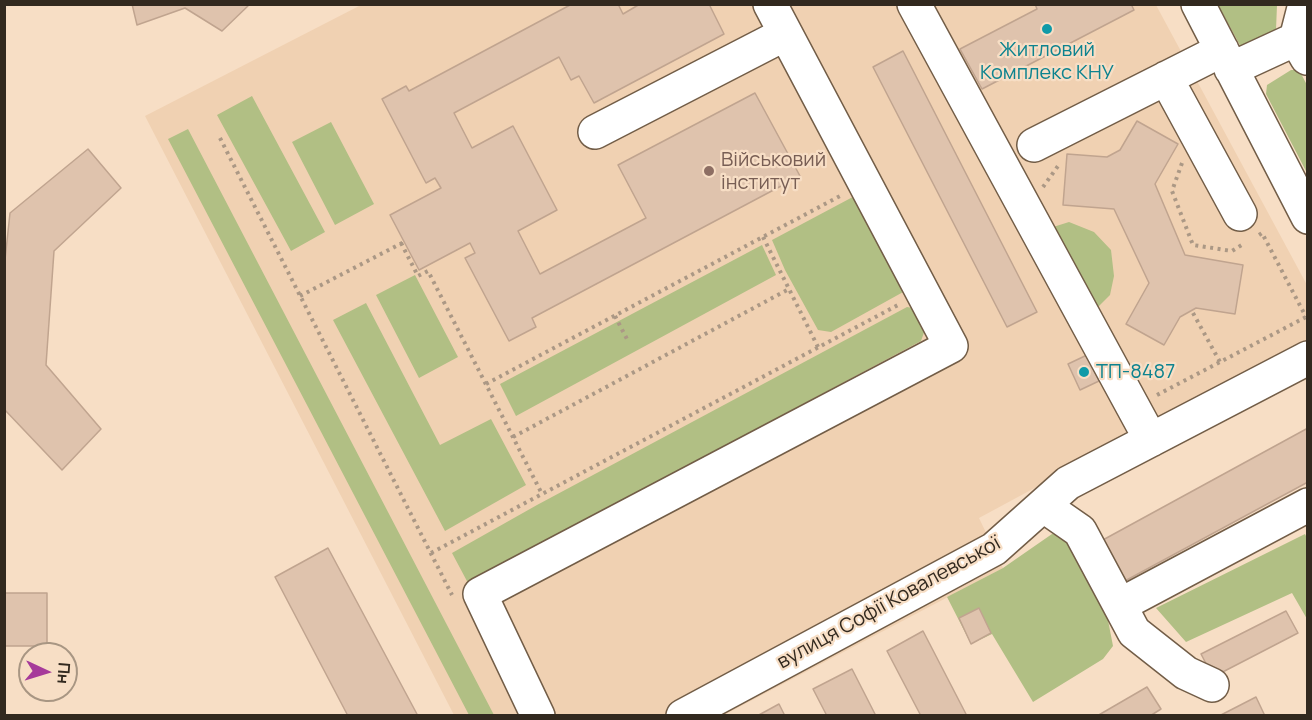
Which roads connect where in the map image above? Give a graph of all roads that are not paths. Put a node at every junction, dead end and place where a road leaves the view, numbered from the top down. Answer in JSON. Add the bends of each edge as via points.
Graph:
{"nodes":[{"id":1,"x":770,"y":4,"type":"edge"},
{"id":2,"x":914,"y":4,"type":"edge"},
{"id":3,"x":1198,"y":4,"type":"edge"},
{"id":4,"x":1305,"y":4,"type":"edge"},
{"id":5,"x":785,"y":33,"type":"junction"},
{"id":6,"x":1302,"y":49,"type":"edge"},
{"id":7,"x":1227,"y":60,"type":"junction"},
{"id":8,"x":1167,"y":78,"type":"junction"},
{"id":9,"x":595,"y":132,"type":"dead end"},
{"id":10,"x":1034,"y":145,"type":"dead end"},
{"id":11,"x":1240,"y":214,"type":"dead end"},
{"id":12,"x":1308,"y":217,"type":"edge"},
{"id":13,"x":1308,"y":358,"type":"edge"},
{"id":14,"x":1151,"y":440,"type":"junction"},
{"id":15,"x":1044,"y":506,"type":"junction"},
{"id":16,"x":1308,"y":506,"type":"edge"},
{"id":17,"x":1120,"y":605,"type":"junction"},
{"id":18,"x":1212,"y":685,"type":"dead end"},
{"id":19,"x":537,"y":716,"type":"edge"},
{"id":20,"x":682,"y":716,"type":"edge"}],
"edges":[{"from":1,"to":5,"type":"street"},
{"from":2,"to":14,"type":"street"},
{"from":3,"to":7,"type":"street"},
{"from":4,"to":6,"type":"street"},
{"from":5,"to":9,"type":"street"},
{"from":5,"to":19,"type":"street","via":[[951,346],[480,594]]},
{"from":6,"to":7,"type":"street"},
{"from":7,"to":8,"type":"street"},
{"from":7,"to":12,"type":"street"},
{"from":8,"to":10,"type":"street"},
{"from":8,"to":11,"type":"street"},
{"from":13,"to":14,"type":"street","name":"вулиця Софії Ковалевської"},
{"from":14,"to":15,"type":"street","name":"вулиця Софії Ковалевської","via":[[1068,483]]},
{"from":15,"to":17,"type":"street","via":[[1080,531]]},
{"from":15,"to":20,"type":"street","name":"вулиця Софії Ковалевської","via":[[994,549]]},
{"from":16,"to":17,"type":"street"},
{"from":17,"to":18,"type":"street","via":[[1134,632],[1186,673]]}]}
